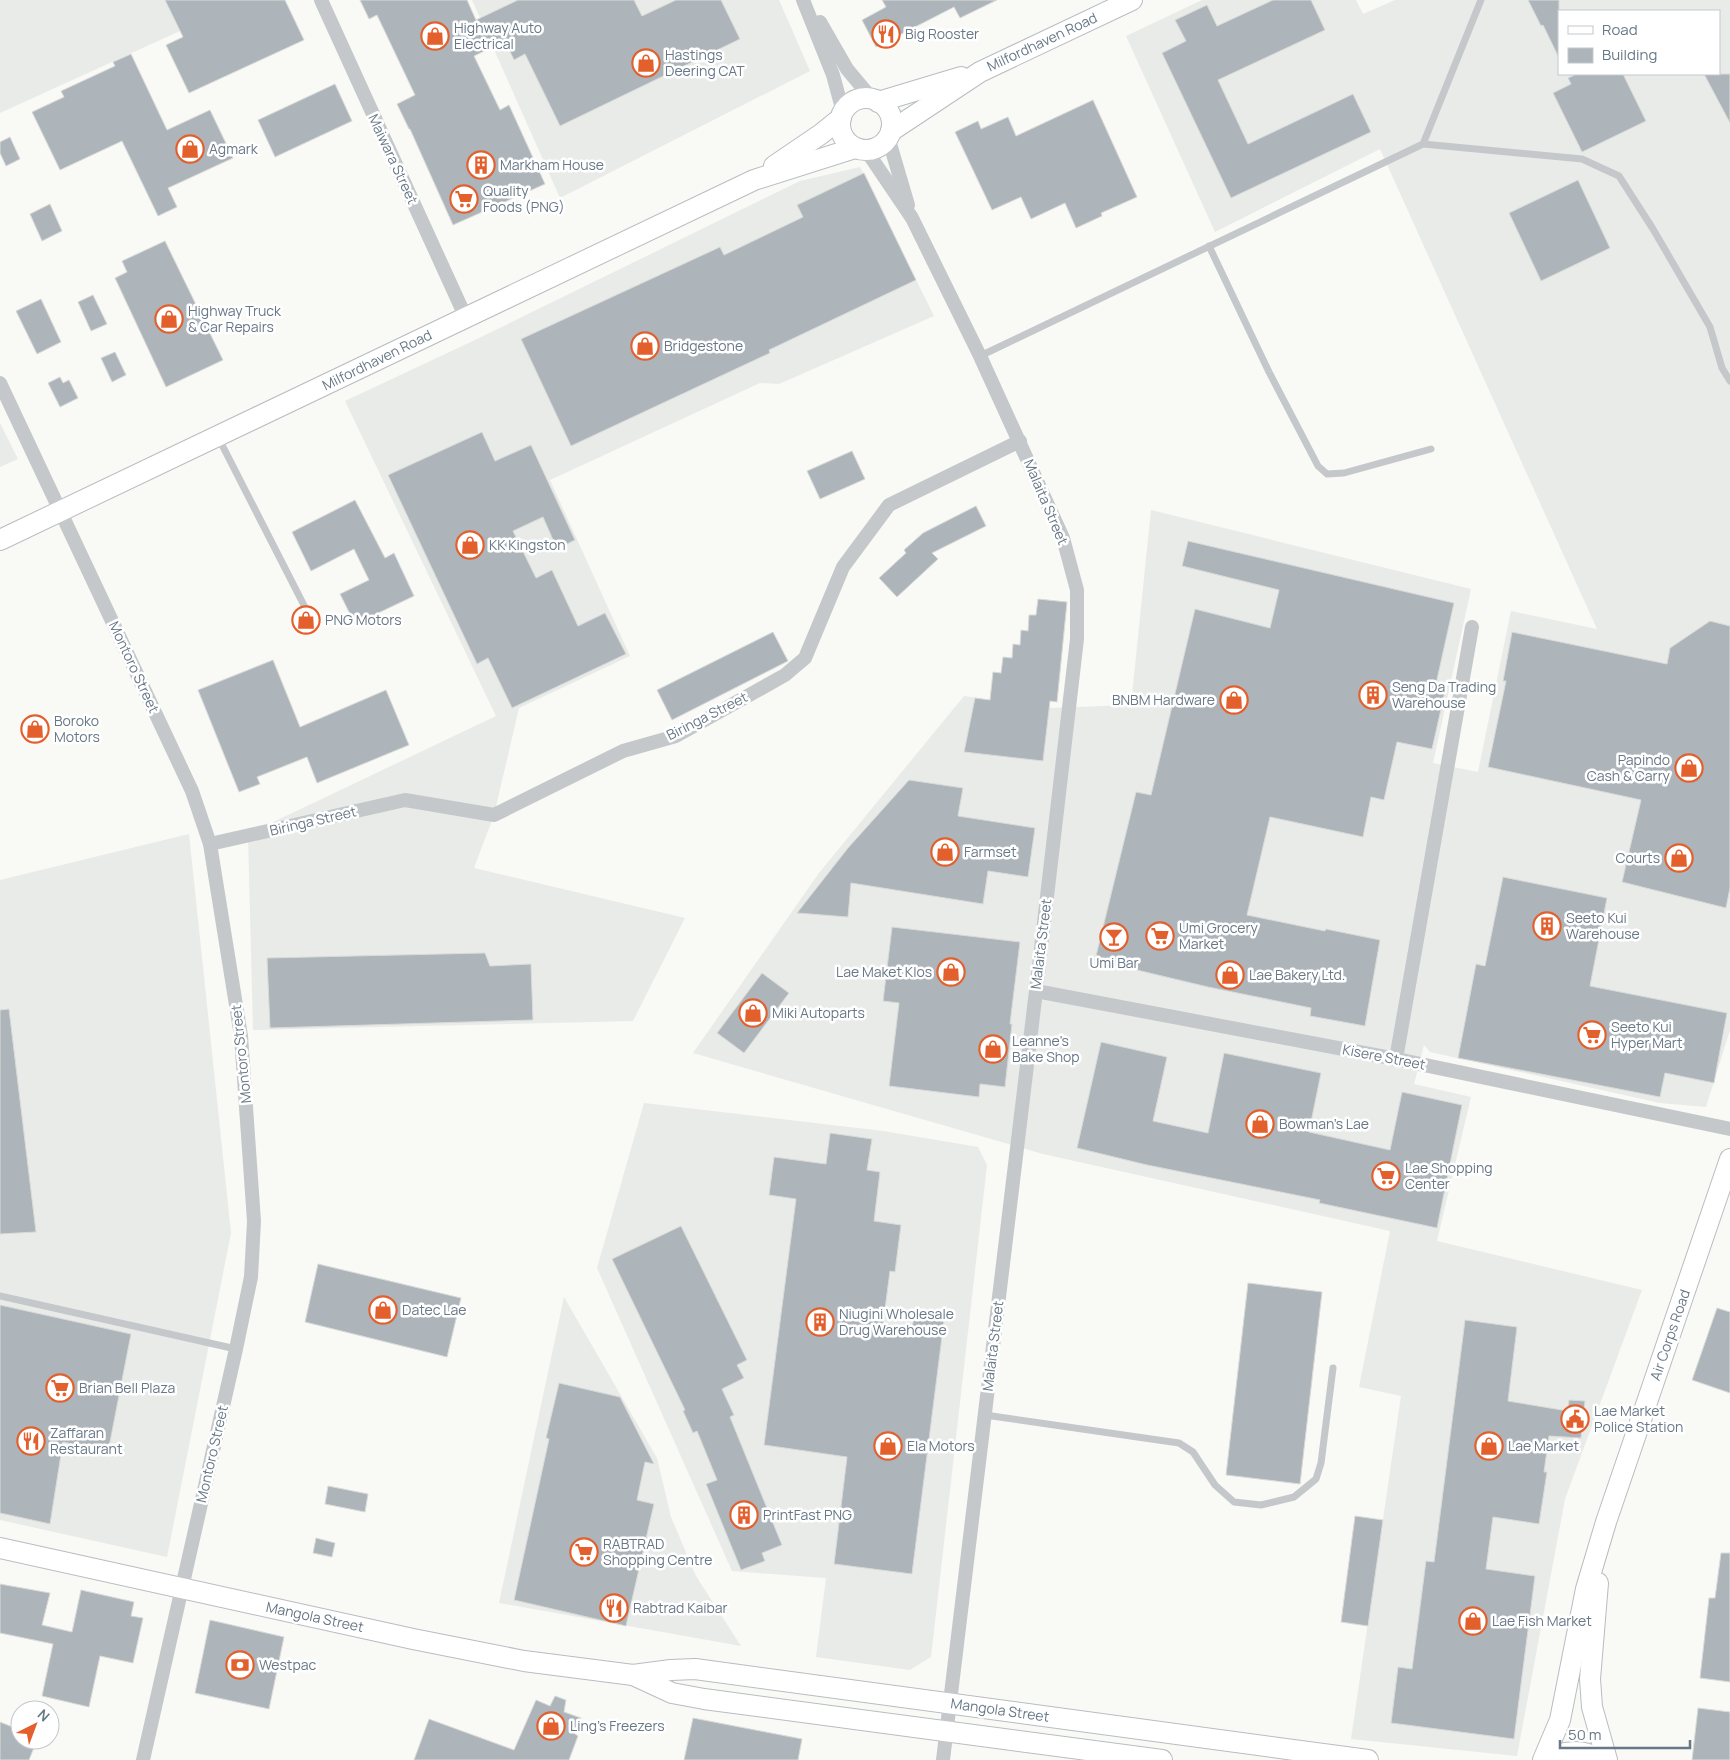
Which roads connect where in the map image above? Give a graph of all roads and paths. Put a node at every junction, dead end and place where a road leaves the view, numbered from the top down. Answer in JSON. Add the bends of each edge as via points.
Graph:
{"nodes":[{"id":1,"x":321,"y":0,"type":"edge"},
{"id":2,"x":803,"y":0,"type":"edge"},
{"id":3,"x":808,"y":0,"type":"edge"},
{"id":4,"x":1132,"y":0,"type":"edge"},
{"id":5,"x":1481,"y":0,"type":"edge"},
{"id":6,"x":980,"y":72,"type":"junction"},
{"id":7,"x":875,"y":101,"type":"junction"},
{"id":8,"x":842,"y":115,"type":"junction"},
{"id":9,"x":890,"y":134,"type":"junction"},
{"id":10,"x":1423,"y":144,"type":"junction"},
{"id":11,"x":861,"y":149,"type":"junction"},
{"id":12,"x":754,"y":180,"type":"junction"},
{"id":13,"x":912,"y":218,"type":"junction"},
{"id":14,"x":1209,"y":246,"type":"junction"},
{"id":15,"x":466,"y":318,"type":"junction"},
{"id":16,"x":980,"y":356,"type":"junction"},
{"id":17,"x":1730,"y":381,"type":"edge"},
{"id":18,"x":0,"y":383,"type":"edge"},
{"id":19,"x":218,"y":437,"type":"junction"},
{"id":20,"x":1020,"y":441,"type":"junction"},
{"id":21,"x":1431,"y":449,"type":"dead end"},
{"id":22,"x":62,"y":512,"type":"junction"},
{"id":23,"x":0,"y":540,"type":"edge"},
{"id":24,"x":312,"y":621,"type":"dead end"},
{"id":25,"x":1472,"y":627,"type":"dead end"},
{"id":26,"x":210,"y":844,"type":"junction"},
{"id":27,"x":1036,"y":991,"type":"junction"},
{"id":28,"x":1396,"y":1059,"type":"junction"},
{"id":29,"x":1730,"y":1129,"type":"edge"},
{"id":30,"x":1730,"y":1158,"type":"edge"},
{"id":31,"x":0,"y":1296,"type":"edge"},
{"id":32,"x":236,"y":1349,"type":"junction"},
{"id":33,"x":1333,"y":1368,"type":"dead end"},
{"id":34,"x":985,"y":1415,"type":"junction"},
{"id":35,"x":1601,"y":1541,"type":"junction"},
{"id":36,"x":0,"y":1548,"type":"edge"},
{"id":37,"x":181,"y":1587,"type":"junction"},
{"id":38,"x":632,"y":1675,"type":"junction"},
{"id":39,"x":950,"y":1703,"type":"junction"},
{"id":40,"x":947,"y":1731,"type":"junction"},
{"id":41,"x":143,"y":1760,"type":"edge"},
{"id":42,"x":943,"y":1760,"type":"edge"},
{"id":43,"x":1162,"y":1760,"type":"edge"},
{"id":44,"x":1368,"y":1760,"type":"edge"},
{"id":45,"x":1544,"y":1760,"type":"edge"},
{"id":46,"x":1600,"y":1760,"type":"edge"},
{"id":47,"x":1607,"y":1760,"type":"edge"}],
"edges":[{"from":1,"to":15,"type":"street","name":"Maiwara Street"},
{"from":2,"to":8,"type":"street","via":[[833,75]]},
{"from":3,"to":7,"type":"street","via":[[846,69]]},
{"from":4,"to":6,"type":"main road","name":"Milfordhaven Road"},
{"from":5,"to":10,"type":"lane"},
{"from":6,"to":7,"type":"main road","name":"Milfordhaven Road"},
{"from":6,"to":9,"type":"main road","name":"Milfordhaven Road"},
{"from":7,"to":8,"type":"main road","via":[[852,102]]},
{"from":7,"to":9,"type":"main road","via":[[890,114]]},
{"from":8,"to":11,"type":"main road","via":[[842,132],[849,144]]},
{"from":8,"to":12,"type":"main road","name":"Milfordhaven Road","via":[[821,134]]},
{"from":9,"to":11,"type":"main road","via":[[875,149]]},
{"from":9,"to":13,"type":"street","name":"Malaita Street"},
{"from":10,"to":14,"type":"lane"},
{"from":10,"to":17,"type":"lane","via":[[1582,159],[1619,176],[1710,327],[1722,368]]},
{"from":11,"to":12,"type":"main road","name":"Milfordhaven Road"},
{"from":11,"to":13,"type":"street","name":"Malaita Street"},
{"from":12,"to":15,"type":"main road","name":"Milfordhaven Road"},
{"from":13,"to":16,"type":"street","name":"Malaita Street"},
{"from":14,"to":16,"type":"lane"},
{"from":14,"to":21,"type":"lane","via":[[1318,466],[1327,474],[1344,473]]},
{"from":15,"to":19,"type":"main road","name":"Milfordhaven Road"},
{"from":16,"to":20,"type":"street","name":"Malaita Street"},
{"from":18,"to":22,"type":"street","name":"Montoro Street"},
{"from":19,"to":22,"type":"main road","name":"Milfordhaven Road"},
{"from":19,"to":24,"type":"lane"},
{"from":20,"to":26,"type":"street","name":"Biringa Street","via":[[889,505],[843,567],[805,658],[785,674],[676,736],[623,751],[494,815],[405,800]]},
{"from":20,"to":27,"type":"street","name":"Malaita Street","via":[[1063,538],[1077,590],[1077,639]]},
{"from":22,"to":23,"type":"main road","name":"Milfordhaven Road"},
{"from":22,"to":26,"type":"street","name":"Montoro Street","via":[[192,791]]},
{"from":25,"to":28,"type":"street"},
{"from":26,"to":32,"type":"street","name":"Montoro Street","via":[[241,1036],[254,1221],[251,1277]]},
{"from":27,"to":28,"type":"street","name":"Kisere Street"},
{"from":27,"to":34,"type":"street","name":"Malaita Street"},
{"from":28,"to":29,"type":"street","name":"Kisere Street"},
{"from":30,"to":35,"type":"main road","name":"Air Corps Road"},
{"from":31,"to":32,"type":"lane"},
{"from":32,"to":37,"type":"street","name":"Montoro Street"},
{"from":33,"to":34,"type":"lane","via":[[1322,1463],[1316,1479],[1294,1497],[1261,1505],[1234,1502],[1215,1485],[1193,1452],[1179,1443]]},
{"from":34,"to":39,"type":"street","name":"Malaita Street"},
{"from":35,"to":45,"type":"main road","name":"Air Corps Road","via":[[1586,1589],[1560,1720]]},
{"from":35,"to":47,"type":"main road","name":"Air Corps Road","via":[[1590,1679],[1592,1708]]},
{"from":36,"to":37,"type":"main road","name":"Mangola Street"},
{"from":37,"to":38,"type":"main road","name":"Mangola Street","via":[[524,1661]]},
{"from":37,"to":41,"type":"street","name":"Montoro Street"},
{"from":38,"to":39,"type":"main road","name":"Mangola Street","via":[[694,1669]]},
{"from":38,"to":40,"type":"main road","name":"Mangola Street","via":[[672,1693],[704,1700]]},
{"from":39,"to":40,"type":"street","name":"Malaita Street"},
{"from":39,"to":44,"type":"main road","name":"Mangola Street"},
{"from":40,"to":42,"type":"street"},
{"from":40,"to":43,"type":"main road","name":"Mangola Street"},
{"from":45,"to":46,"type":"main road","via":[[1569,1752],[1584,1753]]}]}
